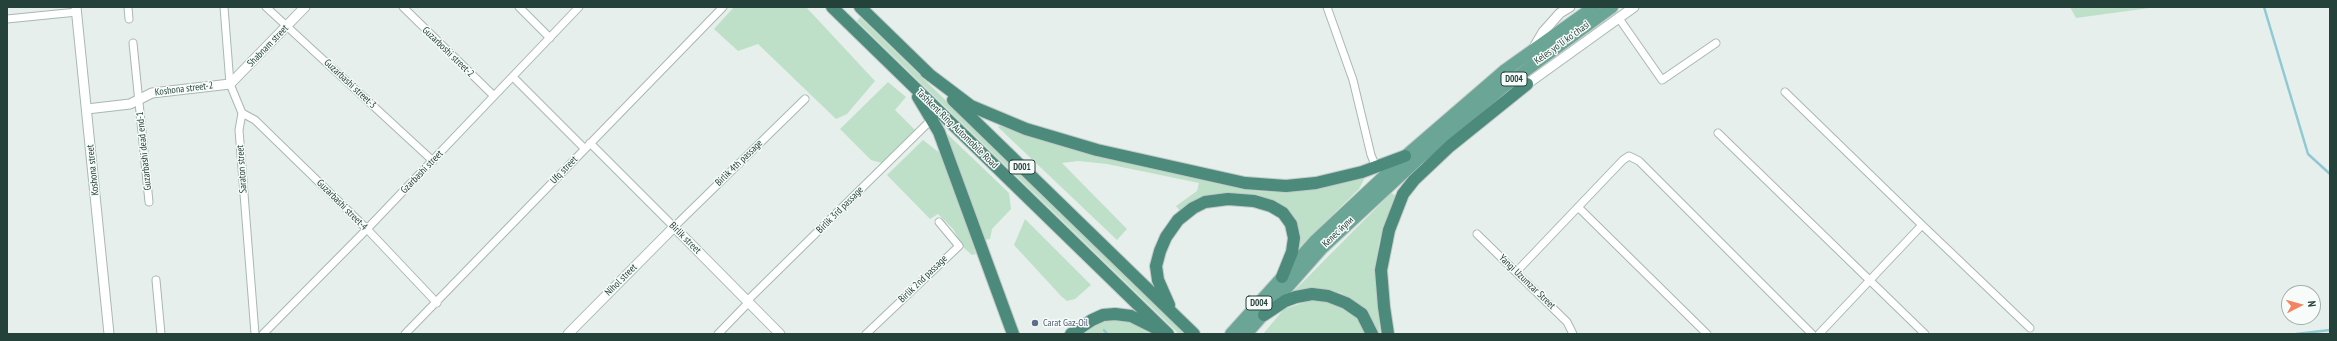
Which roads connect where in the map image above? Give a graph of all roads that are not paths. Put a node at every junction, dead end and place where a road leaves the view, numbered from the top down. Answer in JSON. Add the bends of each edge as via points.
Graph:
{"nodes":[{"id":1,"x":128,"y":7,"type":"edge"},
{"id":2,"x":224,"y":7,"type":"edge"},
{"id":3,"x":266,"y":7,"type":"edge"},
{"id":4,"x":305,"y":7,"type":"edge"},
{"id":5,"x":403,"y":7,"type":"edge"},
{"id":6,"x":518,"y":7,"type":"edge"},
{"id":7,"x":579,"y":7,"type":"edge"},
{"id":8,"x":723,"y":7,"type":"edge"},
{"id":9,"x":860,"y":7,"type":"edge"},
{"id":10,"x":1327,"y":7,"type":"edge"},
{"id":11,"x":1570,"y":7,"type":"edge"},
{"id":12,"x":1594,"y":7,"type":"edge"},
{"id":13,"x":1634,"y":7,"type":"edge"},
{"id":14,"x":834,"y":8,"type":"edge"},
{"id":15,"x":77,"y":9,"type":"edge"},
{"id":16,"x":1615,"y":12,"type":"edge"},
{"id":17,"x":7,"y":19,"type":"edge"},
{"id":18,"x":129,"y":19,"type":"dead end"},
{"id":19,"x":288,"y":26,"type":"junction"},
{"id":20,"x":550,"y":38,"type":"junction"},
{"id":21,"x":133,"y":43,"type":"dead end"},
{"id":22,"x":1716,"y":43,"type":"dead end"},
{"id":23,"x":1532,"y":50,"type":"junction"},
{"id":24,"x":926,"y":72,"type":"junction"},
{"id":25,"x":513,"y":77,"type":"junction"},
{"id":26,"x":908,"y":80,"type":"junction"},
{"id":27,"x":230,"y":84,"type":"junction"},
{"id":28,"x":1527,"y":84,"type":"junction"},
{"id":29,"x":1502,"y":88,"type":"junction"},
{"id":30,"x":1785,"y":92,"type":"dead end"},
{"id":31,"x":494,"y":96,"type":"junction"},
{"id":32,"x":805,"y":98,"type":"dead end"},
{"id":33,"x":139,"y":100,"type":"junction"},
{"id":34,"x":87,"y":109,"type":"junction"},
{"id":35,"x":242,"y":113,"type":"junction"},
{"id":36,"x":932,"y":119,"type":"junction"},
{"id":37,"x":1718,"y":133,"type":"dead end"},
{"id":38,"x":590,"y":143,"type":"junction"},
{"id":39,"x":585,"y":148,"type":"junction"},
{"id":40,"x":1412,"y":155,"type":"junction"},
{"id":41,"x":432,"y":161,"type":"junction"},
{"id":42,"x":1376,"y":167,"type":"junction"},
{"id":43,"x":149,"y":202,"type":"dead end"},
{"id":44,"x":1578,"y":207,"type":"junction"},
{"id":45,"x":939,"y":222,"type":"dead end"},
{"id":46,"x":1922,"y":225,"type":"junction"},
{"id":47,"x":674,"y":227,"type":"junction"},
{"id":48,"x":367,"y":229,"type":"junction"},
{"id":49,"x":1477,"y":234,"type":"dead end"},
{"id":50,"x":1517,"y":271,"type":"junction"},
{"id":51,"x":1282,"y":277,"type":"junction"},
{"id":52,"x":156,"y":280,"type":"dead end"},
{"id":53,"x":1870,"y":280,"type":"junction"},
{"id":54,"x":748,"y":302,"type":"junction"},
{"id":55,"x":437,"y":303,"type":"junction"},
{"id":56,"x":1264,"y":315,"type":"junction"},
{"id":57,"x":1178,"y":319,"type":"junction"},
{"id":58,"x":2030,"y":328,"type":"dead end"},
{"id":59,"x":1237,"y":332,"type":"edge"},
{"id":60,"x":109,"y":334,"type":"edge"},
{"id":61,"x":161,"y":334,"type":"edge"},
{"id":62,"x":254,"y":334,"type":"edge"},
{"id":63,"x":263,"y":334,"type":"edge"},
{"id":64,"x":406,"y":334,"type":"edge"},
{"id":65,"x":568,"y":334,"type":"edge"},
{"id":66,"x":718,"y":334,"type":"edge"},
{"id":67,"x":780,"y":334,"type":"edge"},
{"id":68,"x":866,"y":334,"type":"edge"},
{"id":69,"x":1014,"y":334,"type":"edge"},
{"id":70,"x":1071,"y":334,"type":"edge"},
{"id":71,"x":1168,"y":334,"type":"edge"},
{"id":72,"x":1194,"y":334,"type":"edge"},
{"id":73,"x":1372,"y":334,"type":"edge"},
{"id":74,"x":1388,"y":334,"type":"edge"},
{"id":75,"x":1573,"y":334,"type":"edge"},
{"id":76,"x":1708,"y":334,"type":"edge"},
{"id":77,"x":1812,"y":334,"type":"edge"},
{"id":78,"x":1819,"y":334,"type":"edge"},
{"id":79,"x":1926,"y":334,"type":"edge"}],
"edges":[{"from":1,"to":18,"type":"street"},
{"from":2,"to":27,"type":"street"},
{"from":3,"to":19,"type":"street","name":"Guzarbashi street-3"},
{"from":4,"to":19,"type":"street","name":"Shabnam street"},
{"from":5,"to":31,"type":"street","name":"Guzarboshi street-2"},
{"from":6,"to":20,"type":"street"},
{"from":7,"to":20,"type":"street","name":"Gzarbashi street"},
{"from":8,"to":38,"type":"street","name":"Ufq street"},
{"from":9,"to":24,"type":"highway","name":"Tashkent Ring Automobile Road","number":"D001"},
{"from":10,"to":42,"type":"street","via":[[1353,80]]},
{"from":11,"to":23,"type":"street","name":"Keles yoʻli koʻchasi","via":[[1542,32]]},
{"from":12,"to":23,"type":"main road","name":"Keles yoʻli koʻchasi","number":"D004"},
{"from":13,"to":16,"type":"street","name":"Keles yoʻli koʻchasi"},
{"from":14,"to":26,"type":"highway","name":"Tashkent Ring Automobile Road","number":"D001"},
{"from":15,"to":17,"type":"street"},
{"from":15,"to":34,"type":"street","name":"Koshona street"},
{"from":16,"to":22,"type":"street","via":[[1662,80]]},
{"from":16,"to":28,"type":"street","name":"Keles yoʻli koʻchasi"},
{"from":16,"to":29,"type":"main road","name":"Keles yoʻli koʻchasi","number":"D004"},
{"from":19,"to":27,"type":"street","name":"Shabnam street"},
{"from":19,"to":41,"type":"street","name":"Guzarbashi street-3"},
{"from":20,"to":25,"type":"street","name":"Gzarbashi street"},
{"from":21,"to":33,"type":"street","name":"Guzarbаshi dead end-1"},
{"from":23,"to":40,"type":"main road","name":"Keles yoʻli koʻchasi","number":"D004"},
{"from":24,"to":42,"type":"highway","via":[[972,106],[1026,129],[1097,150],[1245,183],[1280,186],[1316,183]]},
{"from":24,"to":57,"type":"highway","name":"Tashkent Ring Automobile Road","number":"D001"},
{"from":25,"to":31,"type":"street","name":"Gzarbashi street"},
{"from":25,"to":39,"type":"street"},
{"from":26,"to":36,"type":"highway"},
{"from":26,"to":71,"type":"highway","name":"Tashkent Ring Automobile Road","number":"D001"},
{"from":27,"to":33,"type":"street","name":"Koshona street-2","via":[[152,93]]},
{"from":27,"to":35,"type":"street"},
{"from":28,"to":29,"type":"main road"},
{"from":28,"to":74,"type":"highway","via":[[1450,146],[1403,194],[1389,230],[1381,270]]},
{"from":29,"to":40,"type":"main road","name":"Keles yoʻli koʻchasi","number":"D004"},
{"from":30,"to":46,"type":"street"},
{"from":31,"to":41,"type":"street","name":"Gzarbashi street"},
{"from":32,"to":47,"type":"street","name":"Birlik 4th passage"},
{"from":33,"to":34,"type":"street","name":"Koshona street-2","via":[[130,104]]},
{"from":33,"to":43,"type":"street","name":"Guzarbаshi dead end-1"},
{"from":34,"to":60,"type":"street","name":"Koshona street"},
{"from":35,"to":48,"type":"street","name":"Guzarbashi street-4","via":[[255,120]]},
{"from":35,"to":62,"type":"street","name":"Saraton street","via":[[239,130]]},
{"from":36,"to":54,"type":"street","name":"Birlik 3rd passage"},
{"from":36,"to":69,"type":"highway","via":[[946,150]]},
{"from":37,"to":53,"type":"street"},
{"from":38,"to":39,"type":"street","name":"Ufq street"},
{"from":38,"to":47,"type":"street","name":"Birlik street"},
{"from":39,"to":55,"type":"street","name":"Ufq street"},
{"from":40,"to":42,"type":"highway"},
{"from":40,"to":51,"type":"main road","name":"Келес йули","number":"D004","via":[[1315,241]]},
{"from":40,"to":56,"type":"main road","name":"Келес йули","number":"D004","via":[[1322,248]]},
{"from":41,"to":48,"type":"street","name":"Gzarbashi street"},
{"from":44,"to":50,"type":"street"},
{"from":44,"to":76,"type":"street"},
{"from":44,"to":77,"type":"street","via":[[1623,160],[1630,156],[1639,161]]},
{"from":45,"to":68,"type":"street","name":"Birlik 2nd passage","via":[[959,246]]},
{"from":46,"to":53,"type":"street"},
{"from":46,"to":58,"type":"street"},
{"from":47,"to":54,"type":"street","name":"Birlik street"},
{"from":47,"to":65,"type":"street","name":"Nihol street"},
{"from":48,"to":55,"type":"street","name":"Guzarbashi street-4"},
{"from":48,"to":63,"type":"street","name":"Gzarbashi street"},
{"from":49,"to":50,"type":"street","name":"Yangi Uzumzar Street"},
{"from":50,"to":75,"type":"street","name":"Yangi Uzumzar Street","via":[[1567,322]]},
{"from":51,"to":57,"type":"highway","via":[[1291,257],[1294,238],[1291,224],[1283,214],[1271,206],[1245,200],[1219,199],[1199,205],[1174,225],[1157,258],[1156,273],[1160,286]]},
{"from":51,"to":59,"type":"main road","number":"D004"},
{"from":52,"to":61,"type":"street"},
{"from":53,"to":78,"type":"street"},
{"from":53,"to":79,"type":"street"},
{"from":54,"to":66,"type":"street","name":"Birlik 3rd passage"},
{"from":54,"to":67,"type":"street","name":"Birlik street"},
{"from":55,"to":64,"type":"street","name":"Ufq street"},
{"from":56,"to":59,"type":"main road","number":"D004"},
{"from":56,"to":73,"type":"highway","via":[[1296,297],[1312,294],[1328,296],[1358,311]]},
{"from":57,"to":72,"type":"highway","name":"Tashkent Ring Automobile Road","number":"D001"},
{"from":70,"to":71,"type":"highway","via":[[1098,317],[1115,314],[1131,316]]}]}
